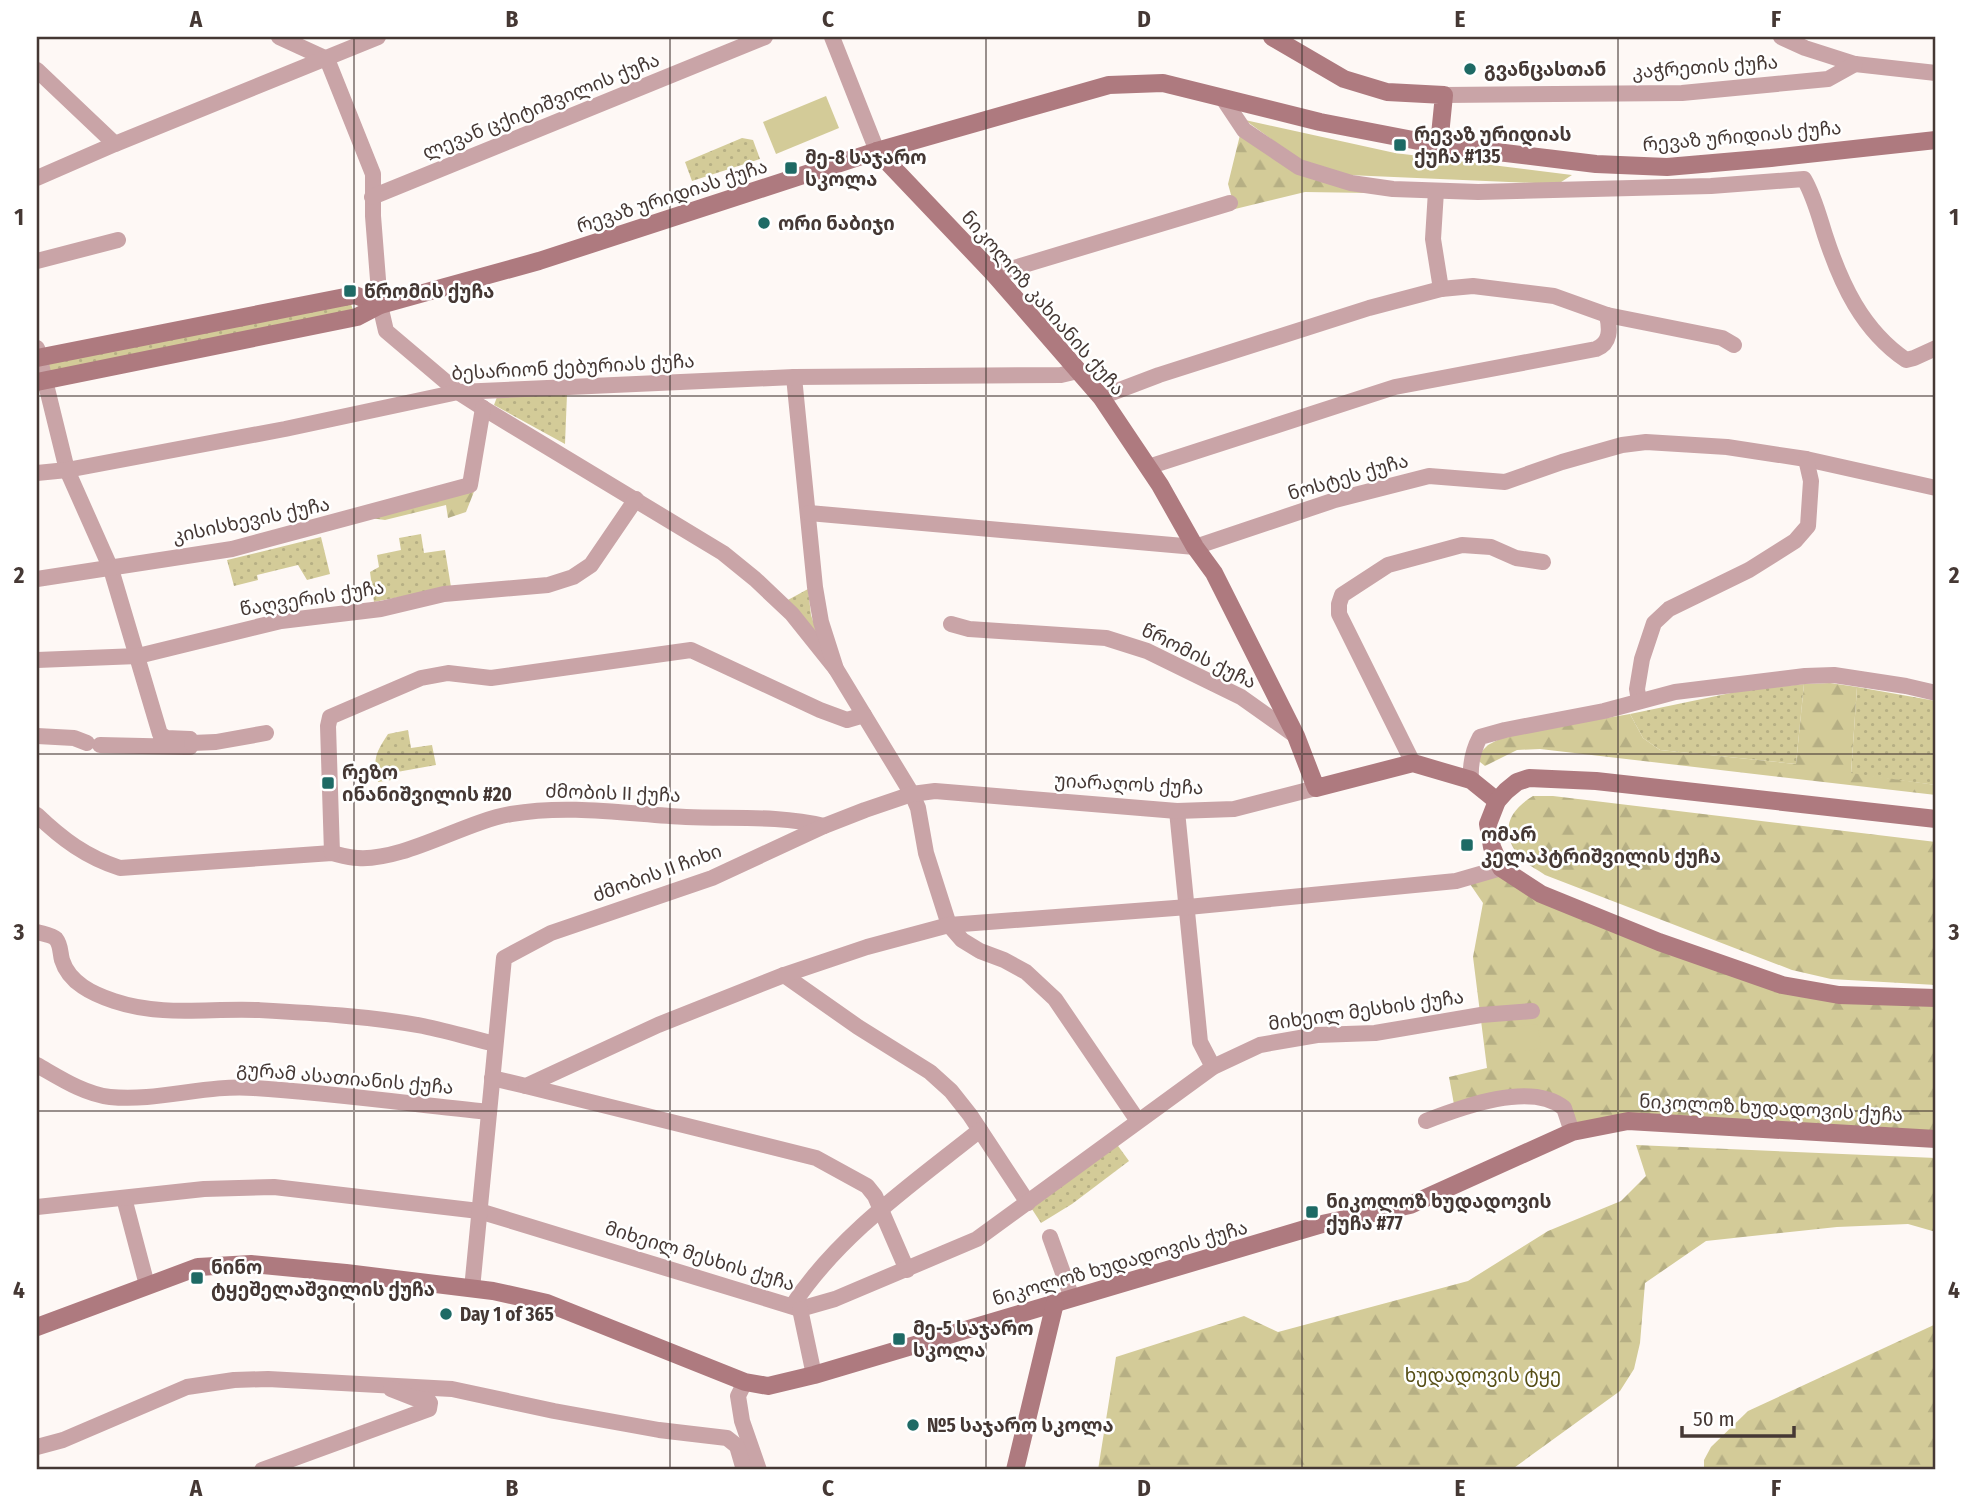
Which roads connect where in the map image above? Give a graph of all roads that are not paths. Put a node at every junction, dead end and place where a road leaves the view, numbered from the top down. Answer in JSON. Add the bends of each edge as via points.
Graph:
{"nodes":[{"id":1,"x":279,"y":37,"type":"edge"},
{"id":2,"x":378,"y":37,"type":"edge"},
{"id":3,"x":765,"y":37,"type":"edge"},
{"id":4,"x":832,"y":37,"type":"edge"},
{"id":5,"x":1272,"y":37,"type":"edge"},
{"id":6,"x":1781,"y":37,"type":"edge"},
{"id":7,"x":327,"y":60,"type":"junction"},
{"id":8,"x":1855,"y":64,"type":"junction"},
{"id":9,"x":37,"y":70,"type":"edge"},
{"id":10,"x":1936,"y":73,"type":"edge"},
{"id":11,"x":1444,"y":95,"type":"junction"},
{"id":12,"x":1222,"y":97,"type":"junction"},
{"id":13,"x":1936,"y":139,"type":"edge"},
{"id":14,"x":115,"y":144,"type":"junction"},
{"id":15,"x":1439,"y":145,"type":"junction"},
{"id":16,"x":877,"y":151,"type":"junction"},
{"id":17,"x":37,"y":178,"type":"edge"},
{"id":18,"x":1436,"y":191,"type":"junction"},
{"id":19,"x":372,"y":197,"type":"junction"},
{"id":20,"x":1230,"y":203,"type":"dead end"},
{"id":21,"x":118,"y":240,"type":"dead end"},
{"id":22,"x":37,"y":261,"type":"edge"},
{"id":23,"x":994,"y":274,"type":"junction"},
{"id":24,"x":1441,"y":289,"type":"junction"},
{"id":25,"x":380,"y":306,"type":"junction"},
{"id":26,"x":1607,"y":315,"type":"junction"},
{"id":27,"x":1734,"y":345,"type":"dead end"},
{"id":28,"x":1936,"y":348,"type":"edge"},
{"id":29,"x":38,"y":355,"type":"edge"},
{"id":30,"x":1077,"y":372,"type":"junction"},
{"id":31,"x":794,"y":377,"type":"junction"},
{"id":32,"x":40,"y":381,"type":"edge"},
{"id":33,"x":458,"y":392,"type":"junction"},
{"id":34,"x":1101,"y":397,"type":"junction"},
{"id":35,"x":483,"y":408,"type":"junction"},
{"id":36,"x":1806,"y":459,"type":"junction"},
{"id":37,"x":1148,"y":467,"type":"junction"},
{"id":38,"x":67,"y":470,"type":"junction"},
{"id":39,"x":37,"y":473,"type":"edge"},
{"id":40,"x":1936,"y":488,"type":"edge"},
{"id":41,"x":636,"y":499,"type":"junction"},
{"id":42,"x":809,"y":513,"type":"junction"},
{"id":43,"x":1195,"y":547,"type":"junction"},
{"id":44,"x":1543,"y":562,"type":"dead end"},
{"id":45,"x":111,"y":569,"type":"junction"},
{"id":46,"x":37,"y":579,"type":"edge"},
{"id":47,"x":951,"y":624,"type":"dead end"},
{"id":48,"x":138,"y":656,"type":"junction"},
{"id":49,"x":37,"y":660,"type":"edge"},
{"id":50,"x":836,"y":669,"type":"junction"},
{"id":51,"x":1936,"y":694,"type":"edge"},
{"id":52,"x":1640,"y":701,"type":"junction"},
{"id":53,"x":864,"y":715,"type":"junction"},
{"id":54,"x":266,"y":733,"type":"dead end"},
{"id":55,"x":37,"y":736,"type":"edge"},
{"id":56,"x":1297,"y":736,"type":"junction"},
{"id":57,"x":192,"y":743,"type":"junction"},
{"id":58,"x":1413,"y":763,"type":"junction"},
{"id":59,"x":1471,"y":780,"type":"junction"},
{"id":60,"x":1316,"y":788,"type":"junction"},
{"id":61,"x":912,"y":794,"type":"junction"},
{"id":62,"x":1497,"y":801,"type":"junction"},
{"id":63,"x":1177,"y":811,"type":"junction"},
{"id":64,"x":37,"y":815,"type":"edge"},
{"id":65,"x":1936,"y":819,"type":"edge"},
{"id":66,"x":824,"y":826,"type":"junction"},
{"id":67,"x":332,"y":853,"type":"junction"},
{"id":68,"x":1502,"y":868,"type":"junction"},
{"id":69,"x":1188,"y":907,"type":"junction"},
{"id":70,"x":949,"y":925,"type":"junction"},
{"id":71,"x":37,"y":932,"type":"edge"},
{"id":72,"x":784,"y":975,"type":"junction"},
{"id":73,"x":1936,"y":998,"type":"edge"},
{"id":74,"x":1532,"y":1011,"type":"dead end"},
{"id":75,"x":495,"y":1044,"type":"junction"},
{"id":76,"x":37,"y":1065,"type":"edge"},
{"id":77,"x":1213,"y":1067,"type":"junction"},
{"id":78,"x":492,"y":1078,"type":"junction"},
{"id":79,"x":526,"y":1086,"type":"junction"},
{"id":80,"x":489,"y":1112,"type":"junction"},
{"id":81,"x":1138,"y":1121,"type":"junction"},
{"id":82,"x":1426,"y":1121,"type":"dead end"},
{"id":83,"x":980,"y":1130,"type":"junction"},
{"id":84,"x":1572,"y":1132,"type":"junction"},
{"id":85,"x":1936,"y":1139,"type":"edge"},
{"id":86,"x":124,"y":1198,"type":"junction"},
{"id":87,"x":1028,"y":1203,"type":"junction"},
{"id":88,"x":37,"y":1207,"type":"edge"},
{"id":89,"x":881,"y":1209,"type":"junction"},
{"id":90,"x":479,"y":1211,"type":"junction"},
{"id":91,"x":1050,"y":1237,"type":"dead end"},
{"id":92,"x":907,"y":1270,"type":"junction"},
{"id":93,"x":147,"y":1285,"type":"junction"},
{"id":94,"x":472,"y":1289,"type":"junction"},
{"id":95,"x":1064,"y":1301,"type":"junction"},
{"id":96,"x":796,"y":1308,"type":"junction"},
{"id":97,"x":37,"y":1327,"type":"edge"},
{"id":98,"x":814,"y":1376,"type":"junction"},
{"id":99,"x":745,"y":1382,"type":"junction"},
{"id":100,"x":379,"y":1384,"type":"junction"},
{"id":101,"x":37,"y":1447,"type":"edge"},
{"id":102,"x":262,"y":1470,"type":"edge"},
{"id":103,"x":744,"y":1470,"type":"edge"},
{"id":104,"x":759,"y":1470,"type":"edge"},
{"id":105,"x":1015,"y":1470,"type":"edge"}],
"edges":[{"from":1,"to":7,"type":"street"},
{"from":2,"to":7,"type":"street"},
{"from":3,"to":19,"type":"street","name":"ლევან ცქიტიშვილის ქუჩა"},
{"from":4,"to":16,"type":"street","name":"ნიკოლოზ კახიანის ქუჩა"},
{"from":5,"to":11,"type":"street","name":"კაჭრეთის ქუჩა","via":[[1344,79],[1387,92]]},
{"from":6,"to":8,"type":"street"},
{"from":7,"to":14,"type":"street"},
{"from":7,"to":19,"type":"street","via":[[373,174]]},
{"from":8,"to":10,"type":"street"},
{"from":8,"to":11,"type":"street","name":"კაჭრეთის ქუჩა","via":[[1828,79],[1682,93]]},
{"from":9,"to":14,"type":"street"},
{"from":11,"to":15,"type":"street"},
{"from":12,"to":15,"type":"street","name":"რევაზ ურიდიას ქუჩა"},
{"from":12,"to":16,"type":"street","name":"რევაზ ურიდიას ქუჩა","via":[[1163,83],[1109,85]]},
{"from":12,"to":18,"type":"street","via":[[1244,130],[1298,167],[1351,183]]},
{"from":13,"to":15,"type":"street","name":"რევაზ ურიდიას ქუჩა","via":[[1667,167],[1596,164]]},
{"from":14,"to":17,"type":"street"},
{"from":16,"to":23,"type":"street","name":"ნიკოლოზ კახიანის ქუჩა"},
{"from":16,"to":25,"type":"street","name":"რევაზ ურიდიას ქუჩა","via":[[539,261]]},
{"from":18,"to":24,"type":"street","via":[[1433,239]]},
{"from":18,"to":28,"type":"street","via":[[1711,186],[1804,179],[1834,260],[1863,319],[1906,360]]},
{"from":19,"to":25,"type":"street"},
{"from":20,"to":23,"type":"street"},
{"from":21,"to":22,"type":"street"},
{"from":23,"to":30,"type":"street","name":"ნიკოლოზ კახიანის ქუჩა"},
{"from":24,"to":26,"type":"street","via":[[1473,286],[1554,296]]},
{"from":24,"to":34,"type":"street","via":[[1316,325]]},
{"from":25,"to":29,"type":"street","via":[[355,295]]},
{"from":25,"to":32,"type":"street","name":"რევაზ ურიდიას ქუჩა","via":[[357,317]]},
{"from":25,"to":33,"type":"street","via":[[386,331]]},
{"from":26,"to":27,"type":"street","via":[[1722,338]]},
{"from":26,"to":37,"type":"street","via":[[1608,340],[1596,349],[1395,387]]},
{"from":29,"to":32,"type":"street"},
{"from":30,"to":31,"type":"street","name":"ბესარიონ ქებურიას ქუჩა"},
{"from":30,"to":34,"type":"street","name":"ნიკოლოზ კახიანის ქუჩა"},
{"from":31,"to":33,"type":"street","name":"ბესარიონ ქებურიას ქუჩა"},
{"from":31,"to":42,"type":"street"},
{"from":32,"to":38,"type":"street"},
{"from":33,"to":35,"type":"street"},
{"from":33,"to":38,"type":"street","name":"ბესარიონ ქებურიას ქუჩა"},
{"from":34,"to":37,"type":"street","name":"ნიკოლოზ კახიანის ქუჩა"},
{"from":35,"to":41,"type":"street"},
{"from":35,"to":45,"type":"street","name":"კისისხევის ქუჩა","via":[[470,485],[232,549]]},
{"from":36,"to":40,"type":"street","name":"ნოსტეს ქუჩა"},
{"from":36,"to":43,"type":"street","name":"ნოსტეს ქუჩა","via":[[1727,447],[1622,445],[1505,482],[1429,476],[1335,500]]},
{"from":36,"to":52,"type":"street","via":[[1811,481],[1808,526],[1795,541],[1749,570],[1670,609],[1654,623],[1642,659],[1637,689]]},
{"from":37,"to":43,"type":"street","name":"ნიკოლოზ კახიანის ქუჩა"},
{"from":38,"to":39,"type":"street","name":"ბესარიონ ქებურიას ქუჩა"},
{"from":38,"to":45,"type":"street"},
{"from":41,"to":48,"type":"street","name":"წაღვერის ქუჩა","via":[[591,565],[573,577],[281,621]]},
{"from":41,"to":50,"type":"street","via":[[723,553],[755,579],[792,614]]},
{"from":42,"to":43,"type":"street","name":"ნოსტეს ქუჩა"},
{"from":42,"to":50,"type":"street","via":[[818,610]]},
{"from":43,"to":56,"type":"street","name":"ნიკოლოზ კახიანის ქუჩა","via":[[1214,573]]},
{"from":44,"to":58,"type":"street","via":[[1516,558],[1491,547],[1462,545],[1388,565],[1342,595],[1339,614]]},
{"from":45,"to":46,"type":"street","name":"კისისხევის ქუჩა"},
{"from":45,"to":48,"type":"street"},
{"from":47,"to":56,"type":"street","name":"წრომის ქუჩა","via":[[1106,638],[1147,651],[1241,696]]},
{"from":48,"to":49,"type":"street","name":"წაღვერის ქუჩა"},
{"from":48,"to":57,"type":"street","via":[[160,734],[190,738]]},
{"from":50,"to":53,"type":"street"},
{"from":51,"to":52,"type":"street","via":[[1834,675],[1675,692]]},
{"from":52,"to":59,"type":"street","via":[[1480,737]]},
{"from":53,"to":61,"type":"street"},
{"from":53,"to":67,"type":"street","via":[[847,720],[820,710],[691,650],[491,678],[449,673],[421,678],[330,717]]},
{"from":54,"to":57,"type":"street"},
{"from":55,"to":57,"type":"street","via":[[93,744],[190,747]]},
{"from":56,"to":60,"type":"street","name":"ნიკოლოზ კახიანის ქუჩა"},
{"from":58,"to":59,"type":"street"},
{"from":58,"to":60,"type":"street","name":"უიარაღოს ქუჩა"},
{"from":59,"to":62,"type":"street"},
{"from":60,"to":63,"type":"street","name":"უიარაღოს ქუჩა","via":[[1234,809]]},
{"from":61,"to":63,"type":"street","name":"უიარაღოს ქუჩა","via":[[934,791]]},
{"from":61,"to":66,"type":"street","name":"ძმობის II ქუჩა"},
{"from":61,"to":70,"type":"street"},
{"from":62,"to":65,"type":"street","via":[[1517,782],[1541,777]]},
{"from":62,"to":68,"type":"street","via":[[1488,824]]},
{"from":63,"to":69,"type":"street"},
{"from":64,"to":67,"type":"street","name":"ძმობის II ქუჩა","via":[[95,860],[120,868]]},
{"from":66,"to":67,"type":"street","name":"ძმობის II ქუჩა","via":[[781,819],[552,809],[508,814],[384,856]]},
{"from":66,"to":75,"type":"street","name":"ძმობის II ჩიხი","via":[[712,878],[551,933],[503,958]]},
{"from":68,"to":69,"type":"street","via":[[1457,881]]},
{"from":68,"to":73,"type":"street","via":[[1541,894],[1782,985],[1839,995]]},
{"from":69,"to":70,"type":"street"},
{"from":69,"to":77,"type":"street","via":[[1200,1042]]},
{"from":70,"to":72,"type":"street"},
{"from":70,"to":81,"type":"street","via":[[962,940],[1026,972],[1055,999]]},
{"from":71,"to":75,"type":"street","via":[[55,937],[68,973],[85,990],[147,1010],[254,1010],[356,1017],[422,1026]]},
{"from":72,"to":79,"type":"street"},
{"from":72,"to":83,"type":"street","via":[[930,1072]]},
{"from":74,"to":77,"type":"street","name":"მიხეილ მესხის ქუჩა","via":[[1260,1045]]},
{"from":75,"to":78,"type":"street"},
{"from":76,"to":80,"type":"street","name":"გურამ ასათიანის ქუჩა","via":[[78,1088],[109,1097],[252,1087]]},
{"from":77,"to":81,"type":"street","name":"მიხეილ მესხის ქუჩა"},
{"from":78,"to":79,"type":"street"},
{"from":78,"to":80,"type":"street"},
{"from":79,"to":89,"type":"street","via":[[816,1158],[867,1186]]},
{"from":80,"to":90,"type":"street"},
{"from":81,"to":87,"type":"street","name":"მიხეილ მესხის ქუჩა"},
{"from":82,"to":84,"type":"street","via":[[1526,1094],[1547,1097],[1564,1108]]},
{"from":83,"to":87,"type":"street"},
{"from":83,"to":89,"type":"street"},
{"from":84,"to":85,"type":"street","name":"ნიკოლოზ ხუდადოვის ქუჩა","via":[[1628,1121]]},
{"from":84,"to":95,"type":"street","name":"ნიკოლოზ ხუდადოვის ქუჩა","via":[[1410,1205],[1322,1224]]},
{"from":86,"to":88,"type":"street","name":"მიხეილ მესხის ქუჩა"},
{"from":86,"to":90,"type":"street","name":"მიხეილ მესხის ქუჩა","via":[[274,1187]]},
{"from":86,"to":93,"type":"street"},
{"from":87,"to":92,"type":"street","name":"მიხეილ მესხის ქუჩა","via":[[977,1240]]},
{"from":89,"to":92,"type":"street"},
{"from":89,"to":96,"type":"street","via":[[827,1262]]},
{"from":90,"to":94,"type":"street"},
{"from":90,"to":96,"type":"street","name":"მიხეილ მესხის ქუჩა"},
{"from":91,"to":95,"type":"street"},
{"from":92,"to":96,"type":"street","name":"მიხეილ მესხის ქუჩა","via":[[835,1300]]},
{"from":93,"to":94,"type":"street","name":"ნიკოლოზ ხუდადოვის ქუჩა","via":[[198,1267],[251,1264]]},
{"from":93,"to":97,"type":"street","name":"ნიკოლოზ ხუდადოვის ქუჩა"},
{"from":94,"to":99,"type":"street","name":"ნიკოლოზ ხუდადოვის ქუჩა","via":[[547,1303]]},
{"from":95,"to":98,"type":"street","name":"ნიკოლოზ ხუდადოვის ქუჩა"},
{"from":95,"to":105,"type":"street"},
{"from":96,"to":98,"type":"street"},
{"from":98,"to":99,"type":"street","name":"ნიკოლოზ ხუდადოვის ქუჩა","via":[[768,1386]]},
{"from":99,"to":104,"type":"street","via":[[738,1396],[742,1422]]},
{"from":100,"to":101,"type":"street","via":[[268,1379],[187,1388]]},
{"from":100,"to":102,"type":"street","via":[[428,1400],[429,1409]]},
{"from":100,"to":103,"type":"street","via":[[452,1389],[554,1412],[727,1438],[737,1446]]}]}
